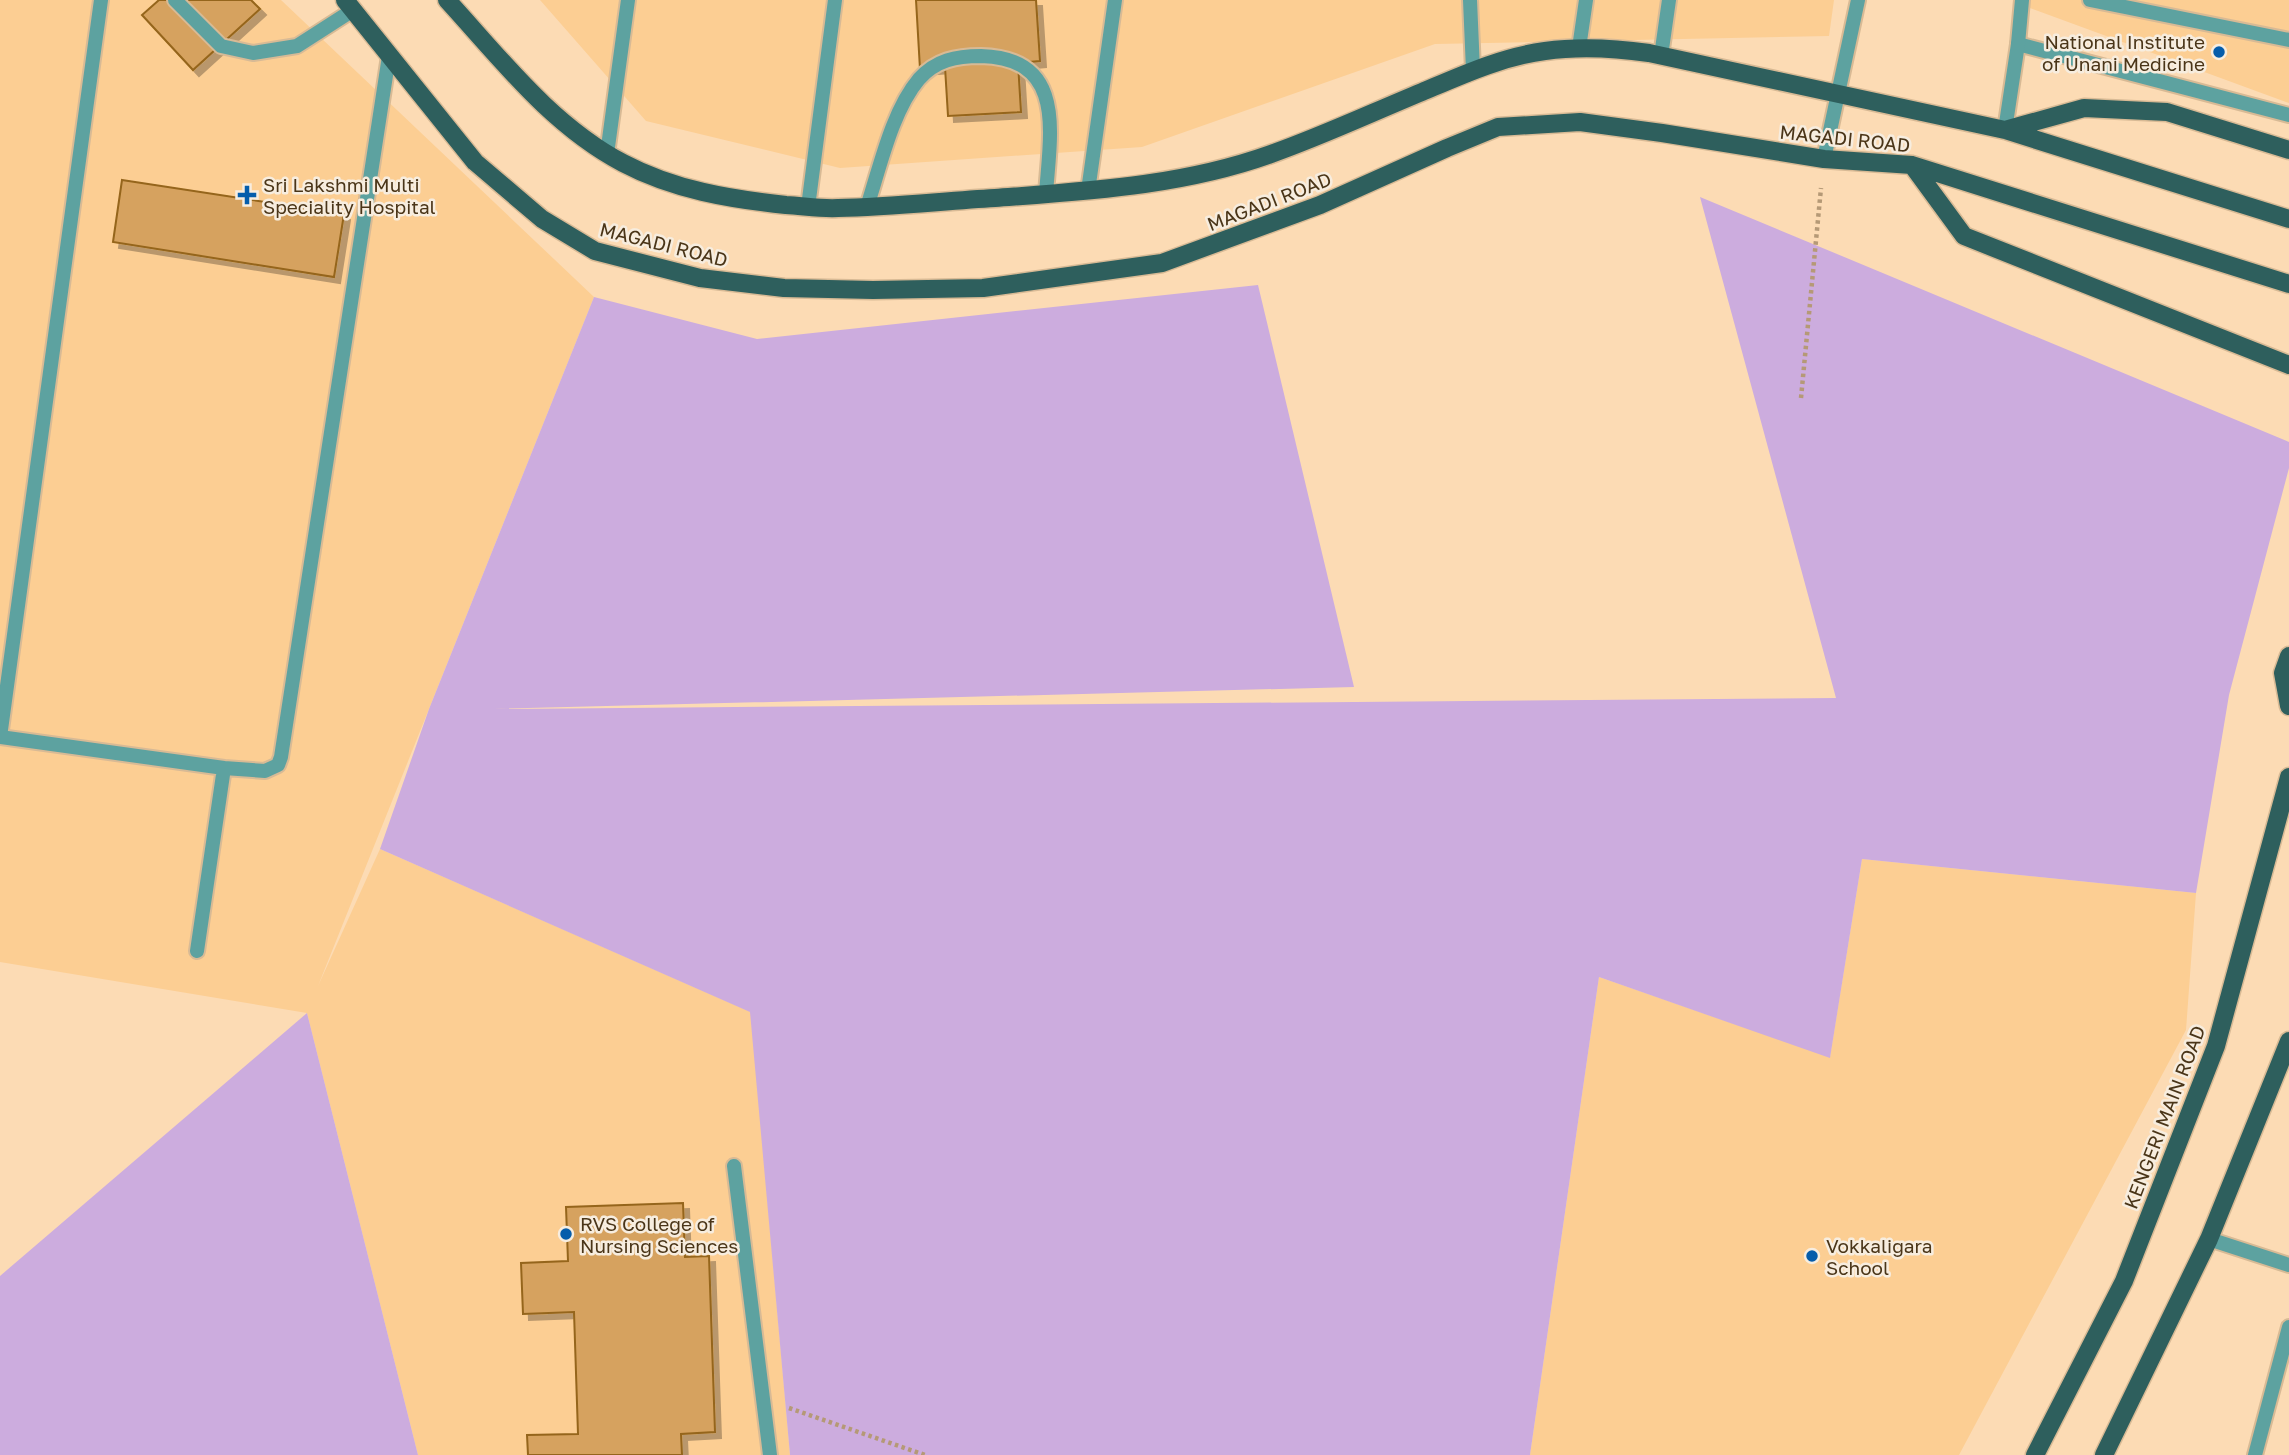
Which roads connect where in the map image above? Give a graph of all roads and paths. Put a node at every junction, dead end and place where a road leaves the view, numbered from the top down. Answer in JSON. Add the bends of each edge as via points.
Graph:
{"nodes":[{"id":1,"x":101,"y":0,"type":"edge"},
{"id":2,"x":175,"y":0,"type":"edge"},
{"id":3,"x":447,"y":0,"type":"edge"},
{"id":4,"x":628,"y":0,"type":"edge"},
{"id":5,"x":835,"y":0,"type":"edge"},
{"id":6,"x":1115,"y":0,"type":"edge"},
{"id":7,"x":1470,"y":0,"type":"edge"},
{"id":8,"x":1586,"y":0,"type":"edge"},
{"id":9,"x":1669,"y":0,"type":"edge"},
{"id":10,"x":1858,"y":0,"type":"edge"},
{"id":11,"x":2022,"y":0,"type":"edge"},
{"id":12,"x":2090,"y":0,"type":"edge"},
{"id":13,"x":349,"y":5,"type":"edge"},
{"id":14,"x":2289,"y":40,"type":"edge"},
{"id":15,"x":2018,"y":44,"type":"junction"},
{"id":16,"x":1579,"y":48,"type":"junction"},
{"id":17,"x":1661,"y":56,"type":"junction"},
{"id":18,"x":389,"y":57,"type":"junction"},
{"id":19,"x":1473,"y":70,"type":"junction"},
{"id":20,"x":1839,"y":94,"type":"junction"},
{"id":21,"x":2289,"y":115,"type":"edge"},
{"id":22,"x":2005,"y":130,"type":"junction"},
{"id":23,"x":2289,"y":150,"type":"edge"},
{"id":24,"x":607,"y":154,"type":"junction"},
{"id":25,"x":1824,"y":159,"type":"junction"},
{"id":26,"x":1912,"y":165,"type":"junction"},
{"id":27,"x":1088,"y":191,"type":"junction"},
{"id":28,"x":1046,"y":194,"type":"junction"},
{"id":29,"x":808,"y":207,"type":"junction"},
{"id":30,"x":867,"y":207,"type":"junction"},
{"id":31,"x":2289,"y":219,"type":"edge"},
{"id":32,"x":2289,"y":285,"type":"edge"},
{"id":33,"x":2289,"y":365,"type":"edge"},
{"id":34,"x":1801,"y":398,"type":"dead end"},
{"id":35,"x":2289,"y":656,"type":"edge"},
{"id":36,"x":2289,"y":706,"type":"edge"},
{"id":37,"x":224,"y":768,"type":"junction"},
{"id":38,"x":2289,"y":777,"type":"edge"},
{"id":39,"x":197,"y":951,"type":"dead end"},
{"id":40,"x":2289,"y":1041,"type":"edge"},
{"id":41,"x":734,"y":1166,"type":"dead end"},
{"id":42,"x":2210,"y":1239,"type":"junction"},
{"id":43,"x":2289,"y":1265,"type":"edge"},
{"id":44,"x":2289,"y":1327,"type":"edge"},
{"id":45,"x":765,"y":1400,"type":"junction"},
{"id":46,"x":770,"y":1455,"type":"edge"},
{"id":47,"x":925,"y":1455,"type":"edge"},
{"id":48,"x":2035,"y":1455,"type":"edge"},
{"id":49,"x":2104,"y":1455,"type":"edge"},
{"id":50,"x":2255,"y":1455,"type":"edge"}],
"edges":[{"from":1,"to":37,"type":"street","via":[[0,737]]},
{"from":2,"to":13,"type":"street","via":[[221,46],[254,53],[297,46]]},
{"from":3,"to":24,"type":"main road","name":"MAGADI ROAD","via":[[535,97]]},
{"from":4,"to":24,"type":"street"},
{"from":5,"to":29,"type":"street"},
{"from":6,"to":27,"type":"street"},
{"from":7,"to":19,"type":"street"},
{"from":8,"to":16,"type":"street"},
{"from":9,"to":17,"type":"street"},
{"from":10,"to":20,"type":"street"},
{"from":11,"to":15,"type":"street"},
{"from":12,"to":14,"type":"street"},
{"from":13,"to":18,"type":"main road","name":"MAGADI ROAD"},
{"from":15,"to":21,"type":"street"},
{"from":15,"to":22,"type":"street"},
{"from":16,"to":17,"type":"main road","name":"MAGADI ROAD"},
{"from":16,"to":19,"type":"main road","name":"MAGADI ROAD","via":[[1512,58]]},
{"from":17,"to":20,"type":"main road","name":"MAGADI ROAD"},
{"from":18,"to":25,"type":"main road","name":"MAGADI ROAD","via":[[475,162],[542,219],[595,251],[700,278],[784,288],[983,288],[1162,263],[1320,205],[1499,127],[1580,122]]},
{"from":18,"to":37,"type":"street","via":[[281,757],[278,765],[265,771]]},
{"from":19,"to":27,"type":"main road","name":"MAGADI ROAD","via":[[1308,140],[1227,168]]},
{"from":20,"to":22,"type":"main road","name":"MAGADI ROAD"},
{"from":20,"to":25,"type":"street"},
{"from":22,"to":23,"type":"main road","via":[[2084,108],[2167,112]]},
{"from":22,"to":31,"type":"main road","name":"MAGADI ROAD"},
{"from":24,"to":29,"type":"main road","name":"MAGADI ROAD","via":[[661,180],[701,192]]},
{"from":25,"to":26,"type":"main road","name":"MAGADI ROAD"},
{"from":25,"to":34,"type":"path"},
{"from":26,"to":32,"type":"main road","name":"MAGADI ROAD"},
{"from":26,"to":33,"type":"main road","via":[[1964,236]]},
{"from":27,"to":28,"type":"main road","name":"MAGADI ROAD"},
{"from":28,"to":30,"type":"main road","name":"MAGADI ROAD"},
{"from":28,"to":30,"type":"street","via":[[1050,126],[1048,100],[1038,80],[1023,66],[994,57],[962,56],[937,63],[903,102]]},
{"from":29,"to":30,"type":"main road","name":"MAGADI ROAD"},
{"from":35,"to":36,"type":"main road","via":[[2283,673]]},
{"from":37,"to":39,"type":"street"},
{"from":38,"to":48,"type":"main road","name":"KENGERI MAIN ROAD","via":[[2216,1046],[2124,1281]]},
{"from":40,"to":42,"type":"main road"},
{"from":41,"to":45,"type":"street"},
{"from":42,"to":43,"type":"street"},
{"from":42,"to":49,"type":"main road"},
{"from":44,"to":50,"type":"street"},
{"from":45,"to":46,"type":"street"},
{"from":45,"to":47,"type":"path"}]}
